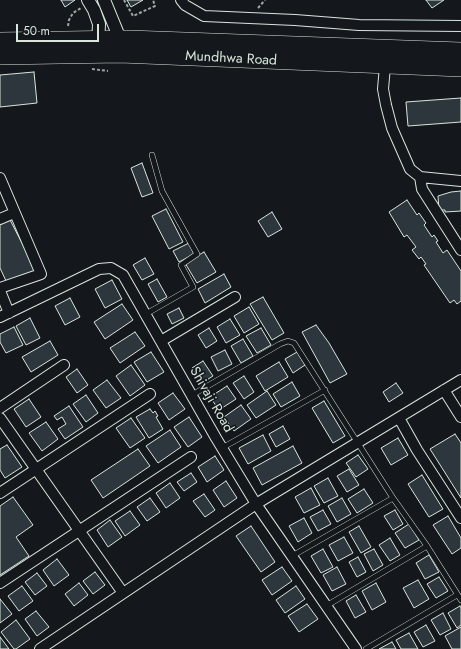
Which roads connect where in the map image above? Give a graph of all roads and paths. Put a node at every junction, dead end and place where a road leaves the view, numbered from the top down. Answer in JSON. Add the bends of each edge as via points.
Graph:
{"nodes":[{"id":1,"x":104,"y":0,"type":"edge"},
{"id":2,"x":124,"y":0,"type":"edge"},
{"id":3,"x":153,"y":0,"type":"edge"},
{"id":4,"x":181,"y":0,"type":"edge"},
{"id":5,"x":85,"y":4,"type":"edge"},
{"id":6,"x":461,"y":26,"type":"edge"},
{"id":7,"x":67,"y":29,"type":"dead end"},
{"id":8,"x":0,"y":41,"type":"edge"},
{"id":9,"x":98,"y":46,"type":"junction"},
{"id":10,"x":120,"y":46,"type":"junction"},
{"id":11,"x":461,"y":51,"type":"edge"},
{"id":12,"x":0,"y":56,"type":"edge"},
{"id":13,"x":385,"y":66,"type":"junction"},
{"id":14,"x":461,"y":68,"type":"edge"},
{"id":15,"x":152,"y":155,"type":"dead end"},
{"id":16,"x":420,"y":177,"type":"junction"},
{"id":17,"x":0,"y":178,"type":"edge"},
{"id":18,"x":461,"y":181,"type":"edge"},
{"id":19,"x":14,"y":213,"type":"junction"},
{"id":20,"x":0,"y":219,"type":"edge"},
{"id":21,"x":461,"y":250,"type":"edge"},
{"id":22,"x":0,"y":290,"type":"edge"},
{"id":23,"x":235,"y":297,"type":"dead end"},
{"id":24,"x":146,"y":314,"type":"junction"},
{"id":25,"x":5,"y":315,"type":"edge"},
{"id":26,"x":161,"y":341,"type":"junction"},
{"id":27,"x":64,"y":365,"type":"dead end"},
{"id":28,"x":461,"y":380,"type":"edge"},
{"id":29,"x":325,"y":390,"type":"junction"},
{"id":30,"x":444,"y":390,"type":"junction"},
{"id":31,"x":150,"y":394,"type":"dead end"},
{"id":32,"x":192,"y":395,"type":"junction"},
{"id":33,"x":0,"y":408,"type":"edge"},
{"id":34,"x":461,"y":416,"type":"edge"},
{"id":35,"x":0,"y":418,"type":"edge"},
{"id":36,"x":398,"y":418,"type":"junction"},
{"id":37,"x":357,"y":443,"type":"junction"},
{"id":38,"x":222,"y":448,"type":"junction"},
{"id":39,"x":191,"y":457,"type":"dead end"},
{"id":40,"x":36,"y":469,"type":"junction"},
{"id":41,"x":0,"y":494,"type":"edge"},
{"id":42,"x":393,"y":498,"type":"junction"},
{"id":43,"x":256,"y":504,"type":"junction"},
{"id":44,"x":461,"y":518,"type":"edge"},
{"id":45,"x":79,"y":531,"type":"junction"},
{"id":46,"x":427,"y":546,"type":"junction"},
{"id":47,"x":292,"y":556,"type":"junction"},
{"id":48,"x":0,"y":583,"type":"edge"},
{"id":49,"x":122,"y":594,"type":"junction"},
{"id":50,"x":457,"y":595,"type":"junction"},
{"id":51,"x":461,"y":600,"type":"edge"},
{"id":52,"x":326,"y":606,"type":"junction"},
{"id":53,"x":40,"y":649,"type":"edge"},
{"id":54,"x":356,"y":649,"type":"edge"},
{"id":55,"x":366,"y":649,"type":"edge"}],
"edges":[{"from":1,"to":10,"type":"street"},
{"from":2,"to":3,"type":"path","via":[[133,16],[155,6]]},
{"from":4,"to":6,"type":"street","via":[[204,16]]},
{"from":5,"to":7,"type":"path","via":[[73,13]]},
{"from":5,"to":9,"type":"street","via":[[94,10],[99,24]]},
{"from":8,"to":9,"type":"highway","name":"Mundhwa Road"},
{"from":9,"to":10,"type":"highway","name":"Mundhwa Road"},
{"from":9,"to":12,"type":"highway","name":"Mundhwa Road"},
{"from":10,"to":11,"type":"highway","name":"Mundhwa Road"},
{"from":10,"to":13,"type":"highway","name":"Mundhwa Road"},
{"from":13,"to":14,"type":"highway","name":"Mundhwa Road"},
{"from":13,"to":16,"type":"street","via":[[383,89],[392,128],[410,169]]},
{"from":15,"to":24,"type":"lane","via":[[162,191],[197,254],[181,264],[193,287]]},
{"from":16,"to":18,"type":"street"},
{"from":16,"to":21,"type":"street","via":[[422,189]]},
{"from":17,"to":19,"type":"street"},
{"from":19,"to":20,"type":"street"},
{"from":19,"to":22,"type":"street","via":[[41,274]]},
{"from":22,"to":25,"type":"street"},
{"from":23,"to":26,"type":"street"},
{"from":24,"to":25,"type":"street","name":"Shivaji Road","via":[[123,275],[111,268],[99,270]]},
{"from":24,"to":26,"type":"street","name":"Shivaji Road"},
{"from":26,"to":32,"type":"street","name":"Shivaji Road"},
{"from":27,"to":33,"type":"street"},
{"from":28,"to":30,"type":"street"},
{"from":29,"to":32,"type":"lane","via":[[294,343],[288,341]]},
{"from":29,"to":37,"type":"lane"},
{"from":29,"to":38,"type":"lane"},
{"from":30,"to":34,"type":"street"},
{"from":30,"to":36,"type":"street"},
{"from":31,"to":40,"type":"street"},
{"from":32,"to":38,"type":"street","name":"Shivaji Road"},
{"from":35,"to":40,"type":"street"},
{"from":36,"to":37,"type":"street"},
{"from":36,"to":44,"type":"street"},
{"from":37,"to":42,"type":"lane"},
{"from":37,"to":43,"type":"street"},
{"from":38,"to":43,"type":"street","name":"Shivaji Road"},
{"from":39,"to":45,"type":"street"},
{"from":40,"to":41,"type":"street"},
{"from":40,"to":45,"type":"street"},
{"from":42,"to":46,"type":"lane"},
{"from":42,"to":47,"type":"lane"},
{"from":43,"to":47,"type":"street","name":"Shivaji Road"},
{"from":43,"to":49,"type":"street"},
{"from":45,"to":48,"type":"street"},
{"from":45,"to":49,"type":"street"},
{"from":46,"to":50,"type":"lane"},
{"from":46,"to":52,"type":"lane"},
{"from":47,"to":52,"type":"street","name":"Shivaji Road"},
{"from":49,"to":53,"type":"street"},
{"from":50,"to":51,"type":"lane"},
{"from":50,"to":55,"type":"lane"},
{"from":52,"to":54,"type":"street","name":"Shivaji Road"}]}
